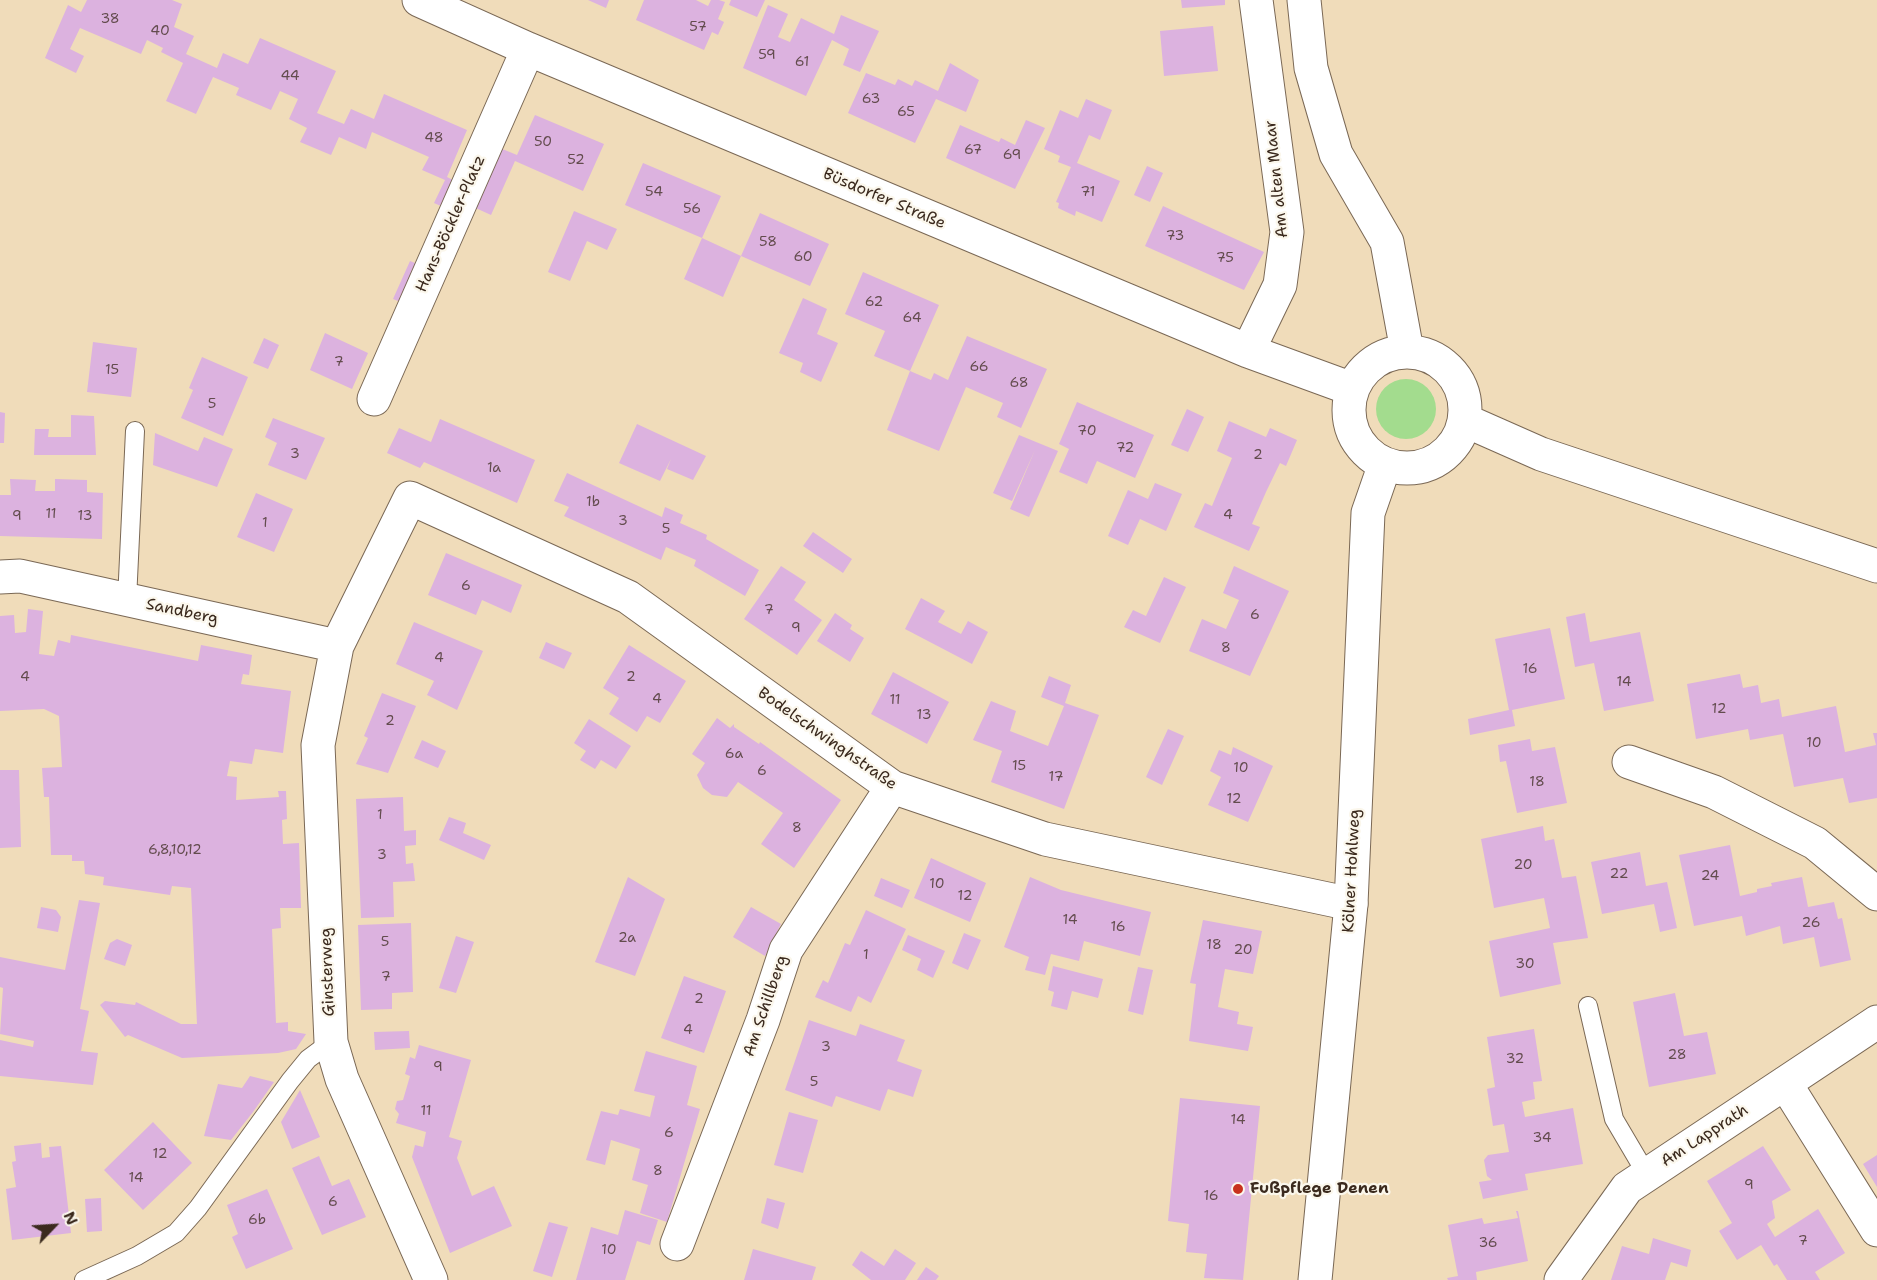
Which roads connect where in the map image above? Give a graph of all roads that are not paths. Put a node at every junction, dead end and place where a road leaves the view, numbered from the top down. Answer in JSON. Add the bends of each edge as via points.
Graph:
{"nodes":[{"id":1,"x":419,"y":0,"type":"edge"},
{"id":2,"x":1256,"y":0,"type":"edge"},
{"id":3,"x":1304,"y":0,"type":"edge"},
{"id":4,"x":528,"y":49,"type":"junction"},
{"id":5,"x":1248,"y":351,"type":"junction"},
{"id":6,"x":1407,"y":351,"type":"junction"},
{"id":7,"x":1352,"y":389,"type":"junction"},
{"id":8,"x":374,"y":399,"type":"dead end"},
{"id":9,"x":1464,"y":420,"type":"junction"},
{"id":10,"x":135,"y":431,"type":"dead end"},
{"id":11,"x":1385,"y":464,"type":"junction"},
{"id":12,"x":1877,"y":566,"type":"edge"},
{"id":13,"x":0,"y":577,"type":"edge"},
{"id":14,"x":127,"y":600,"type":"junction"},
{"id":15,"x":343,"y":634,"type":"junction"},
{"id":16,"x":1629,"y":762,"type":"dead end"},
{"id":17,"x":892,"y":787,"type":"junction"},
{"id":18,"x":1877,"y":894,"type":"edge"},
{"id":19,"x":1352,"y":904,"type":"junction"},
{"id":20,"x":1588,"y":1006,"type":"dead end"},
{"id":21,"x":1877,"y":1022,"type":"edge"},
{"id":22,"x":331,"y":1042,"type":"junction"},
{"id":23,"x":1785,"y":1083,"type":"junction"},
{"id":24,"x":1647,"y":1175,"type":"junction"},
{"id":25,"x":1877,"y":1230,"type":"edge"},
{"id":26,"x":677,"y":1244,"type":"dead end"},
{"id":27,"x":84,"y":1280,"type":"edge"},
{"id":28,"x":431,"y":1280,"type":"edge"},
{"id":29,"x":1315,"y":1280,"type":"edge"},
{"id":30,"x":1561,"y":1280,"type":"edge"}],
"edges":[{"from":1,"to":4,"type":"street","name":"Büsdorfer Straße"},
{"from":2,"to":5,"type":"street","name":"Am alten Maar","via":[[1287,232],[1280,285]]},
{"from":3,"to":6,"type":"street","via":[[1311,68],[1336,154],[1387,242]]},
{"from":4,"to":5,"type":"street","name":"Büsdorfer Straße"},
{"from":4,"to":8,"type":"street","name":"Hans-Böckler-Platz"},
{"from":5,"to":7,"type":"street","name":"Büsdorfer Straße"},
{"from":6,"to":7,"type":"street","via":[[1374,362],[1361,373]]},
{"from":6,"to":9,"type":"street","via":[[1427,355],[1444,365],[1457,380],[1464,399]]},
{"from":7,"to":11,"type":"street","via":[[1348,406],[1350,425],[1370,455]]},
{"from":9,"to":11,"type":"street","via":[[1459,436],[1435,461],[1419,467]]},
{"from":9,"to":12,"type":"street","via":[[1541,454]]},
{"from":10,"to":14,"type":"lane"},
{"from":11,"to":19,"type":"street","name":"Kölner Hohlweg","via":[[1368,513]]},
{"from":13,"to":14,"type":"street","name":"Sandberg","via":[[20,576]]},
{"from":14,"to":15,"type":"street","name":"Sandberg"},
{"from":15,"to":17,"type":"street","name":"Bodelschwinghstraße","via":[[410,498],[628,597]]},
{"from":15,"to":22,"type":"street","name":"Ginsterweg","via":[[318,745]]},
{"from":16,"to":18,"type":"street","via":[[1714,792],[1815,843]]},
{"from":17,"to":19,"type":"street","name":"Bodelschwinghstraße","via":[[1045,839]]},
{"from":17,"to":26,"type":"street","name":"Am Schillberg","via":[[786,950],[764,1020]]},
{"from":19,"to":29,"type":"street","name":"Kölner Hohlweg"},
{"from":20,"to":24,"type":"lane","via":[[1614,1119]]},
{"from":21,"to":23,"type":"street","name":"Am Lapprath"},
{"from":22,"to":27,"type":"lane","via":[[308,1059],[176,1233]]},
{"from":22,"to":28,"type":"street","name":"Ginsterweg","via":[[342,1079]]},
{"from":23,"to":24,"type":"street","name":"Am Lapprath"},
{"from":23,"to":25,"type":"street"},
{"from":24,"to":30,"type":"street","name":"Am Lapprath","via":[[1627,1188]]}]}
